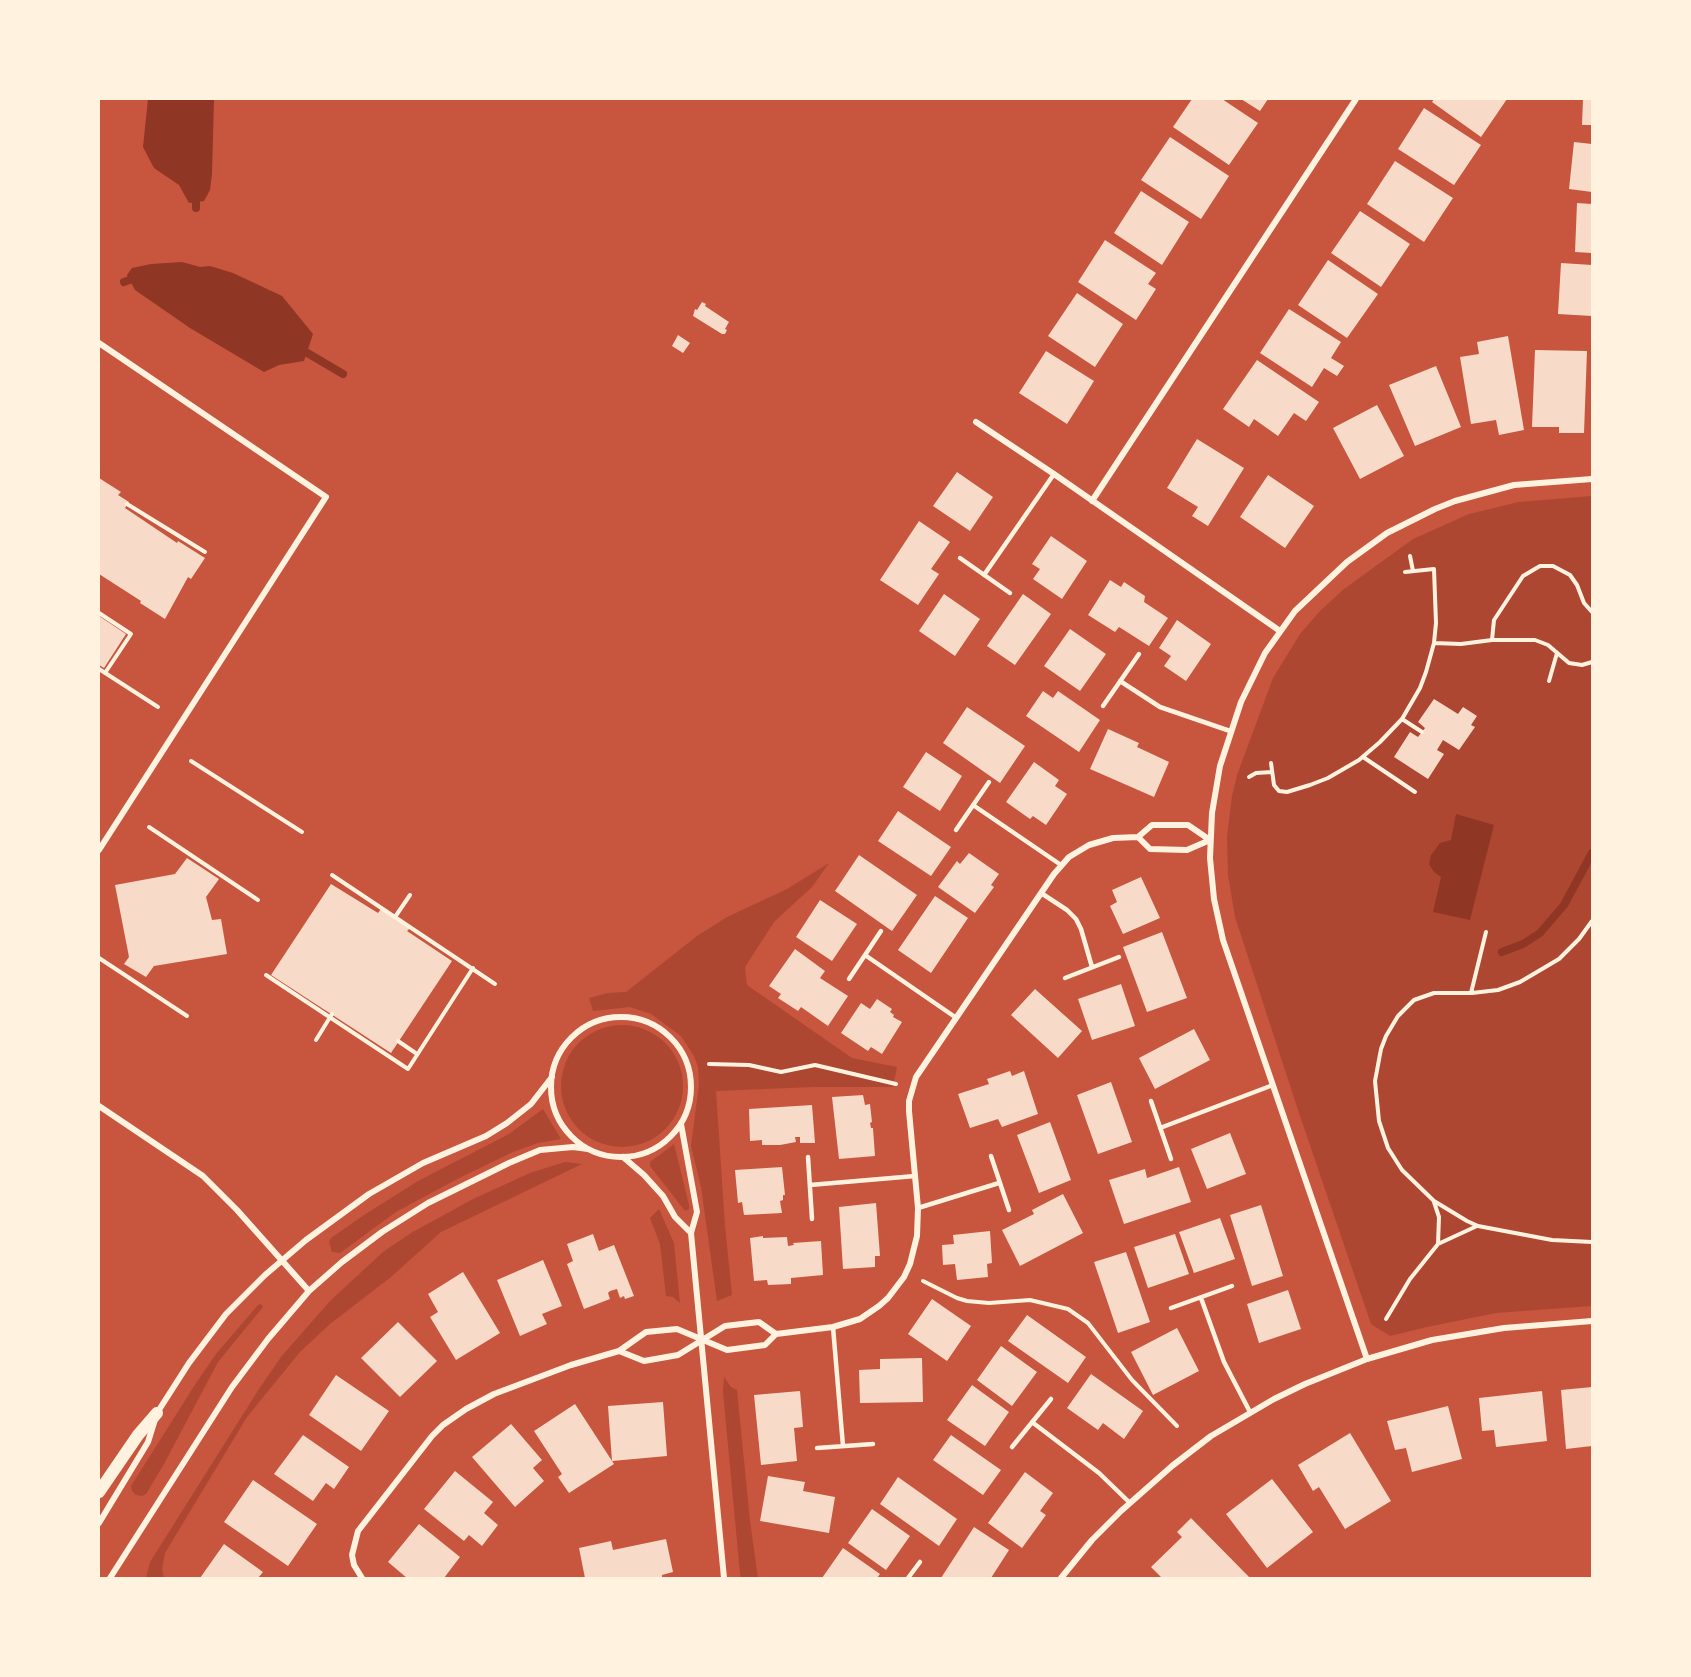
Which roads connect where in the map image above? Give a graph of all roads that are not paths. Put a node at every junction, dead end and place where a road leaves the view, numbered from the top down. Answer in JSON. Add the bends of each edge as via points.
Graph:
{"nodes":[{"id":1,"x":1356,"y":99,"type":"edge"},
{"id":2,"x":99,"y":343,"type":"edge"},
{"id":3,"x":976,"y":422,"type":"dead end"},
{"id":4,"x":1054,"y":474,"type":"junction"},
{"id":5,"x":1592,"y":479,"type":"edge"},
{"id":6,"x":1092,"y":501,"type":"junction"},
{"id":7,"x":960,"y":558,"type":"dead end"},
{"id":8,"x":984,"y":575,"type":"junction"},
{"id":9,"x":1010,"y":593,"type":"dead end"},
{"id":10,"x":1280,"y":631,"type":"junction"},
{"id":11,"x":1139,"y":654,"type":"dead end"},
{"id":12,"x":1120,"y":681,"type":"junction"},
{"id":13,"x":1103,"y":706,"type":"dead end"},
{"id":14,"x":1230,"y":731,"type":"junction"},
{"id":15,"x":990,"y":782,"type":"dead end"},
{"id":16,"x":973,"y":806,"type":"junction"},
{"id":17,"x":956,"y":830,"type":"dead end"},
{"id":18,"x":99,"y":834,"type":"edge"},
{"id":19,"x":1138,"y":837,"type":"junction"},
{"id":20,"x":106,"y":839,"type":"junction"},
{"id":21,"x":1210,"y":840,"type":"junction"},
{"id":22,"x":99,"y":850,"type":"edge"},
{"id":23,"x":1061,"y":865,"type":"junction"},
{"id":24,"x":1041,"y":892,"type":"junction"},
{"id":25,"x":881,"y":931,"type":"dead end"},
{"id":26,"x":865,"y":955,"type":"junction"},
{"id":27,"x":1119,"y":957,"type":"dead end"},
{"id":28,"x":1092,"y":967,"type":"junction"},
{"id":29,"x":1065,"y":978,"type":"dead end"},
{"id":30,"x":849,"y":979,"type":"dead end"},
{"id":31,"x":955,"y":1017,"type":"junction"},
{"id":32,"x":552,"y":1077,"type":"junction"},
{"id":33,"x":1273,"y":1085,"type":"junction"},
{"id":34,"x":1151,"y":1101,"type":"dead end"},
{"id":35,"x":99,"y":1106,"type":"edge"},
{"id":36,"x":681,"y":1124,"type":"junction"},
{"id":37,"x":1160,"y":1128,"type":"junction"},
{"id":38,"x":588,"y":1149,"type":"junction"},
{"id":39,"x":808,"y":1156,"type":"dead end"},
{"id":40,"x":992,"y":1156,"type":"dead end"},
{"id":41,"x":623,"y":1157,"type":"junction"},
{"id":42,"x":1171,"y":1159,"type":"dead end"},
{"id":43,"x":915,"y":1176,"type":"junction"},
{"id":44,"x":999,"y":1183,"type":"junction"},
{"id":45,"x":810,"y":1185,"type":"junction"},
{"id":46,"x":918,"y":1208,"type":"junction"},
{"id":47,"x":1009,"y":1210,"type":"dead end"},
{"id":48,"x":812,"y":1219,"type":"dead end"},
{"id":49,"x":691,"y":1233,"type":"junction"},
{"id":50,"x":281,"y":1261,"type":"junction"},
{"id":51,"x":1232,"y":1286,"type":"dead end"},
{"id":52,"x":309,"y":1291,"type":"junction"},
{"id":53,"x":1202,"y":1298,"type":"junction"},
{"id":54,"x":1171,"y":1308,"type":"dead end"},
{"id":55,"x":1592,"y":1321,"type":"edge"},
{"id":56,"x":833,"y":1327,"type":"junction"},
{"id":57,"x":776,"y":1334,"type":"junction"},
{"id":58,"x":702,"y":1340,"type":"junction"},
{"id":59,"x":619,"y":1352,"type":"junction"},
{"id":60,"x":1367,"y":1359,"type":"junction"},
{"id":61,"x":1051,"y":1399,"type":"dead end"},
{"id":62,"x":1250,"y":1412,"type":"junction"},
{"id":63,"x":157,"y":1413,"type":"junction"},
{"id":64,"x":1032,"y":1422,"type":"junction"},
{"id":65,"x":873,"y":1444,"type":"dead end"},
{"id":66,"x":843,"y":1446,"type":"junction"},
{"id":67,"x":1012,"y":1447,"type":"dead end"},
{"id":68,"x":817,"y":1448,"type":"dead end"},
{"id":69,"x":99,"y":1492,"type":"edge"},
{"id":70,"x":1129,"y":1502,"type":"junction"},
{"id":71,"x":99,"y":1523,"type":"edge"},
{"id":72,"x":920,"y":1562,"type":"dead end"},
{"id":73,"x":110,"y":1578,"type":"edge"},
{"id":74,"x":362,"y":1578,"type":"edge"},
{"id":75,"x":724,"y":1578,"type":"edge"},
{"id":76,"x":908,"y":1578,"type":"edge"},
{"id":77,"x":1061,"y":1578,"type":"edge"}],
"edges":[{"from":1,"to":6,"type":"street"},
{"from":2,"to":20,"type":"street","via":[[326,497]]},
{"from":3,"to":4,"type":"street"},
{"from":4,"to":6,"type":"street"},
{"from":4,"to":8,"type":"lane"},
{"from":5,"to":10,"type":"street","via":[[1532,482],[1497,489],[1410,520],[1328,578]]},
{"from":6,"to":10,"type":"street"},
{"from":7,"to":8,"type":"lane"},
{"from":8,"to":9,"type":"lane"},
{"from":10,"to":14,"type":"street","via":[[1253,675]]},
{"from":11,"to":12,"type":"lane"},
{"from":12,"to":13,"type":"lane"},
{"from":12,"to":14,"type":"lane","via":[[1160,707]]},
{"from":14,"to":21,"type":"street","via":[[1215,793]]},
{"from":15,"to":16,"type":"lane"},
{"from":16,"to":17,"type":"lane"},
{"from":16,"to":23,"type":"lane"},
{"from":18,"to":20,"type":"street"},
{"from":19,"to":21,"type":"street","via":[[1150,849],[1187,850]]},
{"from":19,"to":21,"type":"street","via":[[1152,825],[1188,825]]},
{"from":19,"to":23,"type":"street","via":[[1100,841],[1078,851]]},
{"from":20,"to":22,"type":"street"},
{"from":21,"to":33,"type":"street","via":[[1214,899],[1223,940]]},
{"from":23,"to":24,"type":"street"},
{"from":24,"to":28,"type":"lane","via":[[1076,919]]},
{"from":24,"to":31,"type":"street"},
{"from":25,"to":26,"type":"lane"},
{"from":26,"to":30,"type":"lane"},
{"from":26,"to":31,"type":"lane"},
{"from":27,"to":28,"type":"lane"},
{"from":28,"to":29,"type":"lane"},
{"from":31,"to":43,"type":"street","via":[[923,1064],[912,1089],[909,1111]]},
{"from":32,"to":36,"type":"street","via":[[564,1046],[589,1024],[618,1016],[648,1022],[673,1039],[688,1065],[691,1095]]},
{"from":32,"to":38,"type":"street","via":[[558,1119]]},
{"from":32,"to":50,"type":"street","via":[[531,1104],[507,1123],[369,1194]]},
{"from":33,"to":37,"type":"lane"},
{"from":33,"to":60,"type":"street"},
{"from":34,"to":37,"type":"lane"},
{"from":35,"to":50,"type":"street","via":[[203,1176]]},
{"from":36,"to":41,"type":"street","via":[[656,1147]]},
{"from":36,"to":49,"type":"street","via":[[698,1212]]},
{"from":37,"to":42,"type":"lane"},
{"from":38,"to":41,"type":"street"},
{"from":38,"to":52,"type":"street","via":[[540,1150],[428,1203],[382,1232]]},
{"from":39,"to":45,"type":"lane"},
{"from":40,"to":44,"type":"lane"},
{"from":41,"to":49,"type":"street","via":[[649,1180]]},
{"from":43,"to":45,"type":"lane"},
{"from":43,"to":46,"type":"street"},
{"from":44,"to":46,"type":"lane"},
{"from":44,"to":47,"type":"lane"},
{"from":45,"to":48,"type":"lane"},
{"from":46,"to":56,"type":"street","via":[[915,1247],[897,1288],[869,1314]]},
{"from":49,"to":58,"type":"street"},
{"from":50,"to":52,"type":"street"},
{"from":50,"to":63,"type":"street","via":[[226,1314]]},
{"from":51,"to":53,"type":"lane"},
{"from":52,"to":73,"type":"street","via":[[232,1387]]},
{"from":53,"to":54,"type":"lane"},
{"from":53,"to":62,"type":"lane","via":[[1224,1362]]},
{"from":55,"to":60,"type":"street","via":[[1483,1331],[1432,1340]]},
{"from":56,"to":57,"type":"street"},
{"from":56,"to":66,"type":"lane"},
{"from":57,"to":58,"type":"street","via":[[765,1345],[727,1350]]},
{"from":57,"to":58,"type":"street","via":[[759,1322],[725,1326]]},
{"from":58,"to":59,"type":"street","via":[[678,1355],[644,1361]]},
{"from":58,"to":59,"type":"street","via":[[676,1329],[646,1332]]},
{"from":58,"to":75,"type":"street"},
{"from":59,"to":74,"type":"street","via":[[494,1394],[443,1425],[358,1531],[352,1555]]},
{"from":60,"to":62,"type":"street"},
{"from":61,"to":64,"type":"lane"},
{"from":62,"to":70,"type":"street","via":[[1198,1445]]},
{"from":63,"to":69,"type":"main road"},
{"from":63,"to":71,"type":"street","via":[[148,1442]]},
{"from":64,"to":67,"type":"lane"},
{"from":64,"to":70,"type":"lane","via":[[1100,1473]]},
{"from":65,"to":66,"type":"lane"},
{"from":66,"to":68,"type":"lane"},
{"from":70,"to":77,"type":"street"},
{"from":72,"to":76,"type":"lane"}]}
